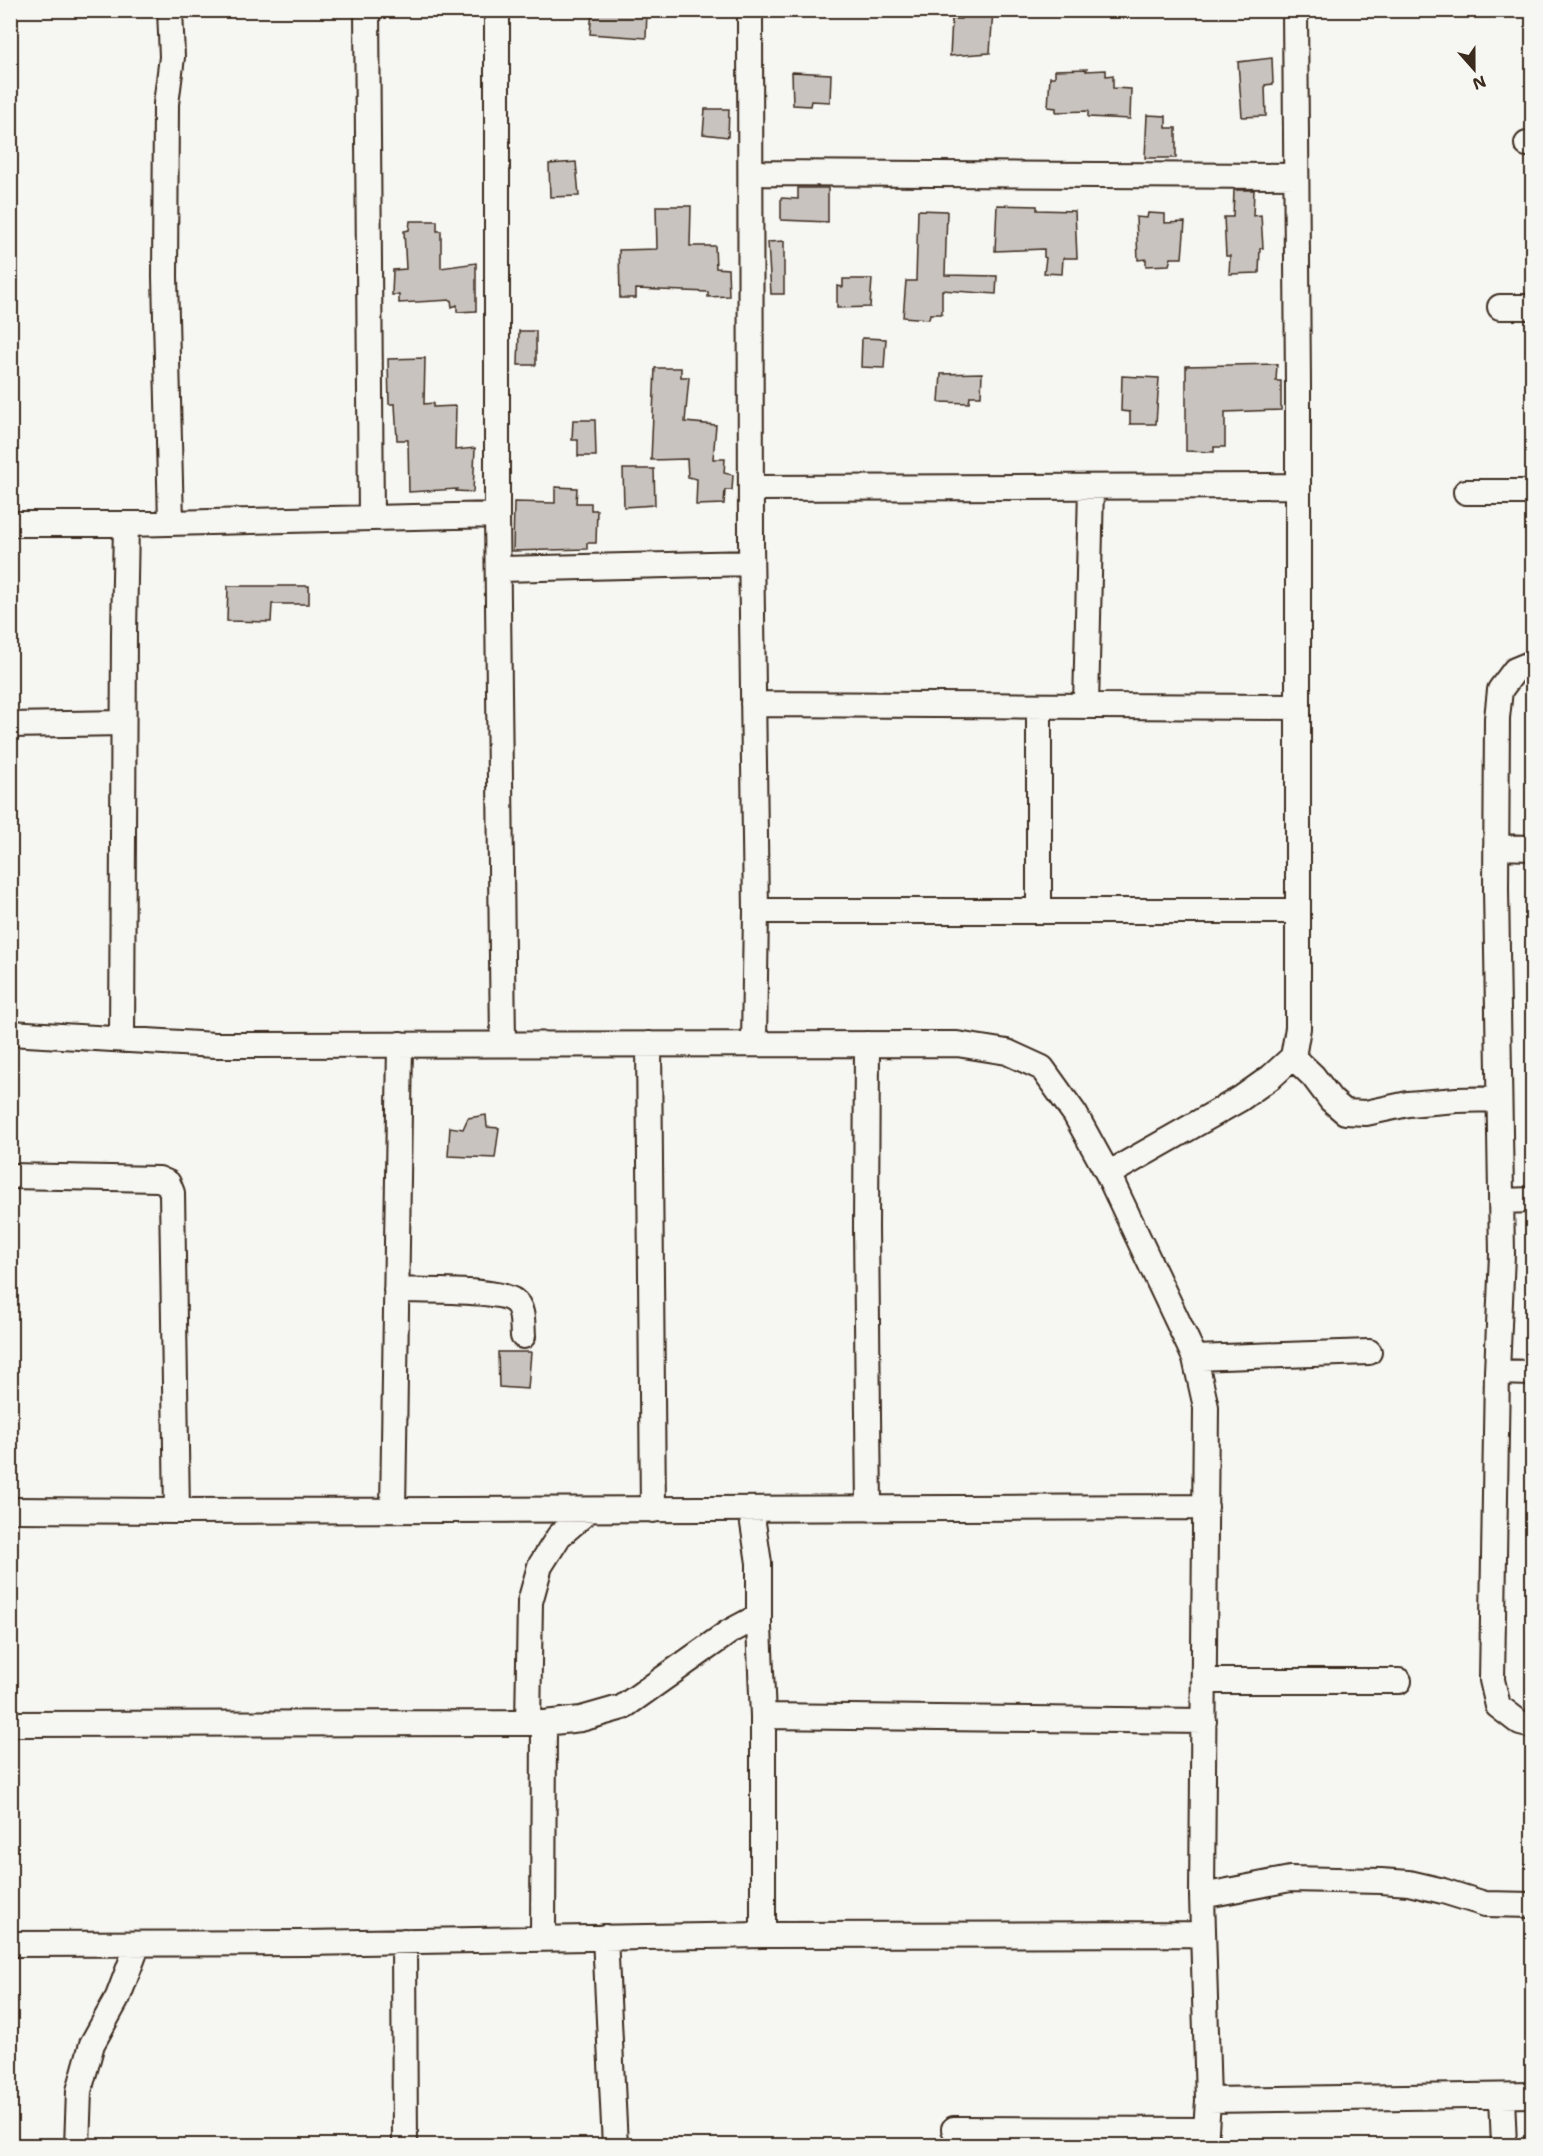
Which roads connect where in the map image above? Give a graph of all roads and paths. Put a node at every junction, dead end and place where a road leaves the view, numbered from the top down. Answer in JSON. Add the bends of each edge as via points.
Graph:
{"nodes":[{"id":1,"x":170,"y":10,"type":"edge"},
{"id":2,"x":367,"y":10,"type":"edge"},
{"id":3,"x":497,"y":10,"type":"edge"},
{"id":4,"x":750,"y":10,"type":"edge"},
{"id":5,"x":1295,"y":10,"type":"edge"},
{"id":6,"x":751,"y":173,"type":"junction"},
{"id":7,"x":1296,"y":176,"type":"junction"},
{"id":8,"x":1500,"y":307,"type":"dead end"},
{"id":9,"x":1533,"y":307,"type":"edge"},
{"id":10,"x":1298,"y":486,"type":"junction"},
{"id":11,"x":1091,"y":487,"type":"junction"},
{"id":12,"x":751,"y":488,"type":"junction"},
{"id":13,"x":1466,"y":492,"type":"dead end"},
{"id":14,"x":1533,"y":492,"type":"edge"},
{"id":15,"x":497,"y":515,"type":"junction"},
{"id":16,"x":371,"y":518,"type":"junction"},
{"id":17,"x":171,"y":522,"type":"junction"},
{"id":18,"x":10,"y":524,"type":"edge"},
{"id":19,"x":126,"y":524,"type":"junction"},
{"id":20,"x":751,"y":563,"type":"junction"},
{"id":21,"x":498,"y":569,"type":"junction"},
{"id":22,"x":1533,"y":663,"type":"edge"},
{"id":23,"x":753,"y":704,"type":"junction"},
{"id":24,"x":1039,"y":706,"type":"junction"},
{"id":25,"x":1086,"y":706,"type":"junction"},
{"id":26,"x":1297,"y":707,"type":"junction"},
{"id":27,"x":123,"y":723,"type":"junction"},
{"id":28,"x":10,"y":725,"type":"edge"},
{"id":29,"x":1496,"y":847,"type":"junction"},
{"id":30,"x":1533,"y":848,"type":"edge"},
{"id":31,"x":756,"y":911,"type":"junction"},
{"id":32,"x":1039,"y":911,"type":"junction"},
{"id":33,"x":1298,"y":911,"type":"junction"},
{"id":34,"x":10,"y":1033,"type":"edge"},
{"id":35,"x":122,"y":1040,"type":"junction"},
{"id":36,"x":754,"y":1043,"type":"junction"},
{"id":37,"x":400,"y":1044,"type":"junction"},
{"id":38,"x":503,"y":1044,"type":"junction"},
{"id":39,"x":649,"y":1044,"type":"junction"},
{"id":40,"x":867,"y":1044,"type":"junction"},
{"id":41,"x":1293,"y":1057,"type":"junction"},
{"id":42,"x":1499,"y":1099,"type":"junction"},
{"id":43,"x":1108,"y":1174,"type":"junction"},
{"id":44,"x":10,"y":1176,"type":"edge"},
{"id":45,"x":1533,"y":1200,"type":"edge"},
{"id":46,"x":1501,"y":1201,"type":"junction"},
{"id":47,"x":396,"y":1290,"type":"junction"},
{"id":48,"x":523,"y":1336,"type":"dead end"},
{"id":49,"x":1369,"y":1352,"type":"dead end"},
{"id":50,"x":1195,"y":1358,"type":"junction"},
{"id":51,"x":1497,"y":1372,"type":"junction"},
{"id":52,"x":1533,"y":1373,"type":"edge"},
{"id":53,"x":1206,"y":1507,"type":"junction"},
{"id":54,"x":10,"y":1509,"type":"edge"},
{"id":55,"x":751,"y":1509,"type":"junction"},
{"id":56,"x":869,"y":1509,"type":"junction"},
{"id":57,"x":393,"y":1510,"type":"junction"},
{"id":58,"x":589,"y":1510,"type":"junction"},
{"id":59,"x":653,"y":1510,"type":"junction"},
{"id":60,"x":177,"y":1511,"type":"junction"},
{"id":61,"x":759,"y":1616,"type":"junction"},
{"id":62,"x":1204,"y":1680,"type":"junction"},
{"id":63,"x":1399,"y":1681,"type":"dead end"},
{"id":64,"x":762,"y":1716,"type":"junction"},
{"id":65,"x":1204,"y":1721,"type":"junction"},
{"id":66,"x":536,"y":1723,"type":"junction"},
{"id":67,"x":10,"y":1724,"type":"edge"},
{"id":68,"x":1533,"y":1726,"type":"edge"},
{"id":69,"x":1202,"y":1896,"type":"junction"},
{"id":70,"x":1533,"y":1905,"type":"edge"},
{"id":71,"x":1203,"y":1934,"type":"junction"},
{"id":72,"x":763,"y":1935,"type":"junction"},
{"id":73,"x":605,"y":1937,"type":"junction"},
{"id":74,"x":543,"y":1938,"type":"junction"},
{"id":75,"x":404,"y":1941,"type":"junction"},
{"id":76,"x":10,"y":1944,"type":"edge"},
{"id":77,"x":138,"y":1944,"type":"junction"},
{"id":78,"x":1502,"y":2096,"type":"junction"},
{"id":79,"x":1533,"y":2096,"type":"edge"},
{"id":80,"x":1208,"y":2100,"type":"junction"},
{"id":81,"x":954,"y":2129,"type":"dead end"},
{"id":82,"x":1041,"y":2138,"type":"edge"},
{"id":83,"x":1205,"y":2138,"type":"edge"},
{"id":84,"x":77,"y":2145,"type":"edge"},
{"id":85,"x":405,"y":2145,"type":"edge"},
{"id":86,"x":615,"y":2145,"type":"edge"},
{"id":87,"x":1504,"y":2145,"type":"edge"}],
"edges":[{"from":1,"to":17,"type":"street","via":[[165,277]]},
{"from":2,"to":16,"type":"street"},
{"from":3,"to":15,"type":"street"},
{"from":4,"to":6,"type":"street"},
{"from":5,"to":7,"type":"street"},
{"from":6,"to":7,"type":"street"},
{"from":6,"to":12,"type":"street"},
{"from":7,"to":10,"type":"street"},
{"from":8,"to":9,"type":"street"},
{"from":10,"to":11,"type":"street"},
{"from":10,"to":26,"type":"street"},
{"from":11,"to":12,"type":"street"},
{"from":11,"to":25,"type":"street"},
{"from":12,"to":20,"type":"street"},
{"from":13,"to":14,"type":"street"},
{"from":15,"to":16,"type":"street"},
{"from":15,"to":21,"type":"street"},
{"from":16,"to":17,"type":"street"},
{"from":17,"to":19,"type":"street"},
{"from":18,"to":19,"type":"street"},
{"from":19,"to":27,"type":"street"},
{"from":20,"to":21,"type":"street"},
{"from":20,"to":23,"type":"street"},
{"from":21,"to":38,"type":"street"},
{"from":22,"to":29,"type":"street","via":[[1515,670],[1500,690]]},
{"from":23,"to":24,"type":"street"},
{"from":23,"to":31,"type":"street"},
{"from":24,"to":25,"type":"street"},
{"from":24,"to":32,"type":"street"},
{"from":25,"to":26,"type":"street"},
{"from":26,"to":33,"type":"street"},
{"from":27,"to":28,"type":"street"},
{"from":27,"to":35,"type":"street"},
{"from":29,"to":30,"type":"street"},
{"from":29,"to":42,"type":"street"},
{"from":31,"to":32,"type":"street"},
{"from":31,"to":36,"type":"street"},
{"from":32,"to":33,"type":"street"},
{"from":33,"to":41,"type":"street","via":[[1298,1028]]},
{"from":34,"to":35,"type":"street"},
{"from":35,"to":37,"type":"street","via":[[215,1045]]},
{"from":36,"to":39,"type":"street"},
{"from":36,"to":40,"type":"street"},
{"from":37,"to":38,"type":"street"},
{"from":37,"to":47,"type":"street"},
{"from":38,"to":39,"type":"street"},
{"from":39,"to":59,"type":"street"},
{"from":40,"to":43,"type":"street","via":[[957,1044],[1007,1052],[1042,1068],[1075,1114]]},
{"from":40,"to":56,"type":"street"},
{"from":41,"to":42,"type":"street","via":[[1345,1112]]},
{"from":41,"to":43,"type":"street","via":[[1240,1099]]},
{"from":42,"to":46,"type":"street"},
{"from":43,"to":50,"type":"street"},
{"from":44,"to":60,"type":"street","via":[[159,1179],[168,1183],[172,1193]]},
{"from":45,"to":46,"type":"street"},
{"from":46,"to":51,"type":"street"},
{"from":47,"to":48,"type":"street","via":[[498,1295],[514,1301],[521,1310]]},
{"from":47,"to":57,"type":"street"},
{"from":49,"to":50,"type":"street"},
{"from":50,"to":53,"type":"street","via":[[1206,1407]]},
{"from":51,"to":52,"type":"street"},
{"from":51,"to":68,"type":"street","via":[[1492,1680],[1498,1706],[1520,1723]]},
{"from":53,"to":56,"type":"street"},
{"from":53,"to":62,"type":"street"},
{"from":54,"to":60,"type":"street"},
{"from":55,"to":56,"type":"street"},
{"from":55,"to":59,"type":"street"},
{"from":55,"to":61,"type":"street","via":[[759,1563]]},
{"from":57,"to":58,"type":"street"},
{"from":57,"to":60,"type":"street"},
{"from":58,"to":59,"type":"street"},
{"from":58,"to":66,"type":"street","via":[[559,1536],[540,1566],[530,1602]]},
{"from":61,"to":64,"type":"street"},
{"from":61,"to":66,"type":"street","via":[[729,1632],[622,1707],[581,1719]]},
{"from":62,"to":63,"type":"street"},
{"from":62,"to":65,"type":"street"},
{"from":64,"to":65,"type":"street"},
{"from":64,"to":72,"type":"street"},
{"from":65,"to":69,"type":"street"},
{"from":66,"to":67,"type":"street"},
{"from":66,"to":74,"type":"street"},
{"from":69,"to":70,"type":"street","via":[[1290,1879],[1381,1881],[1409,1883],[1485,1904]]},
{"from":69,"to":71,"type":"street"},
{"from":71,"to":72,"type":"street"},
{"from":71,"to":80,"type":"street"},
{"from":72,"to":73,"type":"street"},
{"from":73,"to":74,"type":"street"},
{"from":73,"to":86,"type":"street"},
{"from":74,"to":75,"type":"street"},
{"from":75,"to":77,"type":"street"},
{"from":75,"to":85,"type":"street"},
{"from":76,"to":77,"type":"street"},
{"from":77,"to":84,"type":"street","via":[[118,1997],[92,2044],[79,2091]]},
{"from":78,"to":79,"type":"street"},
{"from":78,"to":80,"type":"street"},
{"from":78,"to":87,"type":"street"},
{"from":80,"to":83,"type":"street"},
{"from":81,"to":82,"type":"street"},
{"from":82,"to":83,"type":"street"}]}
